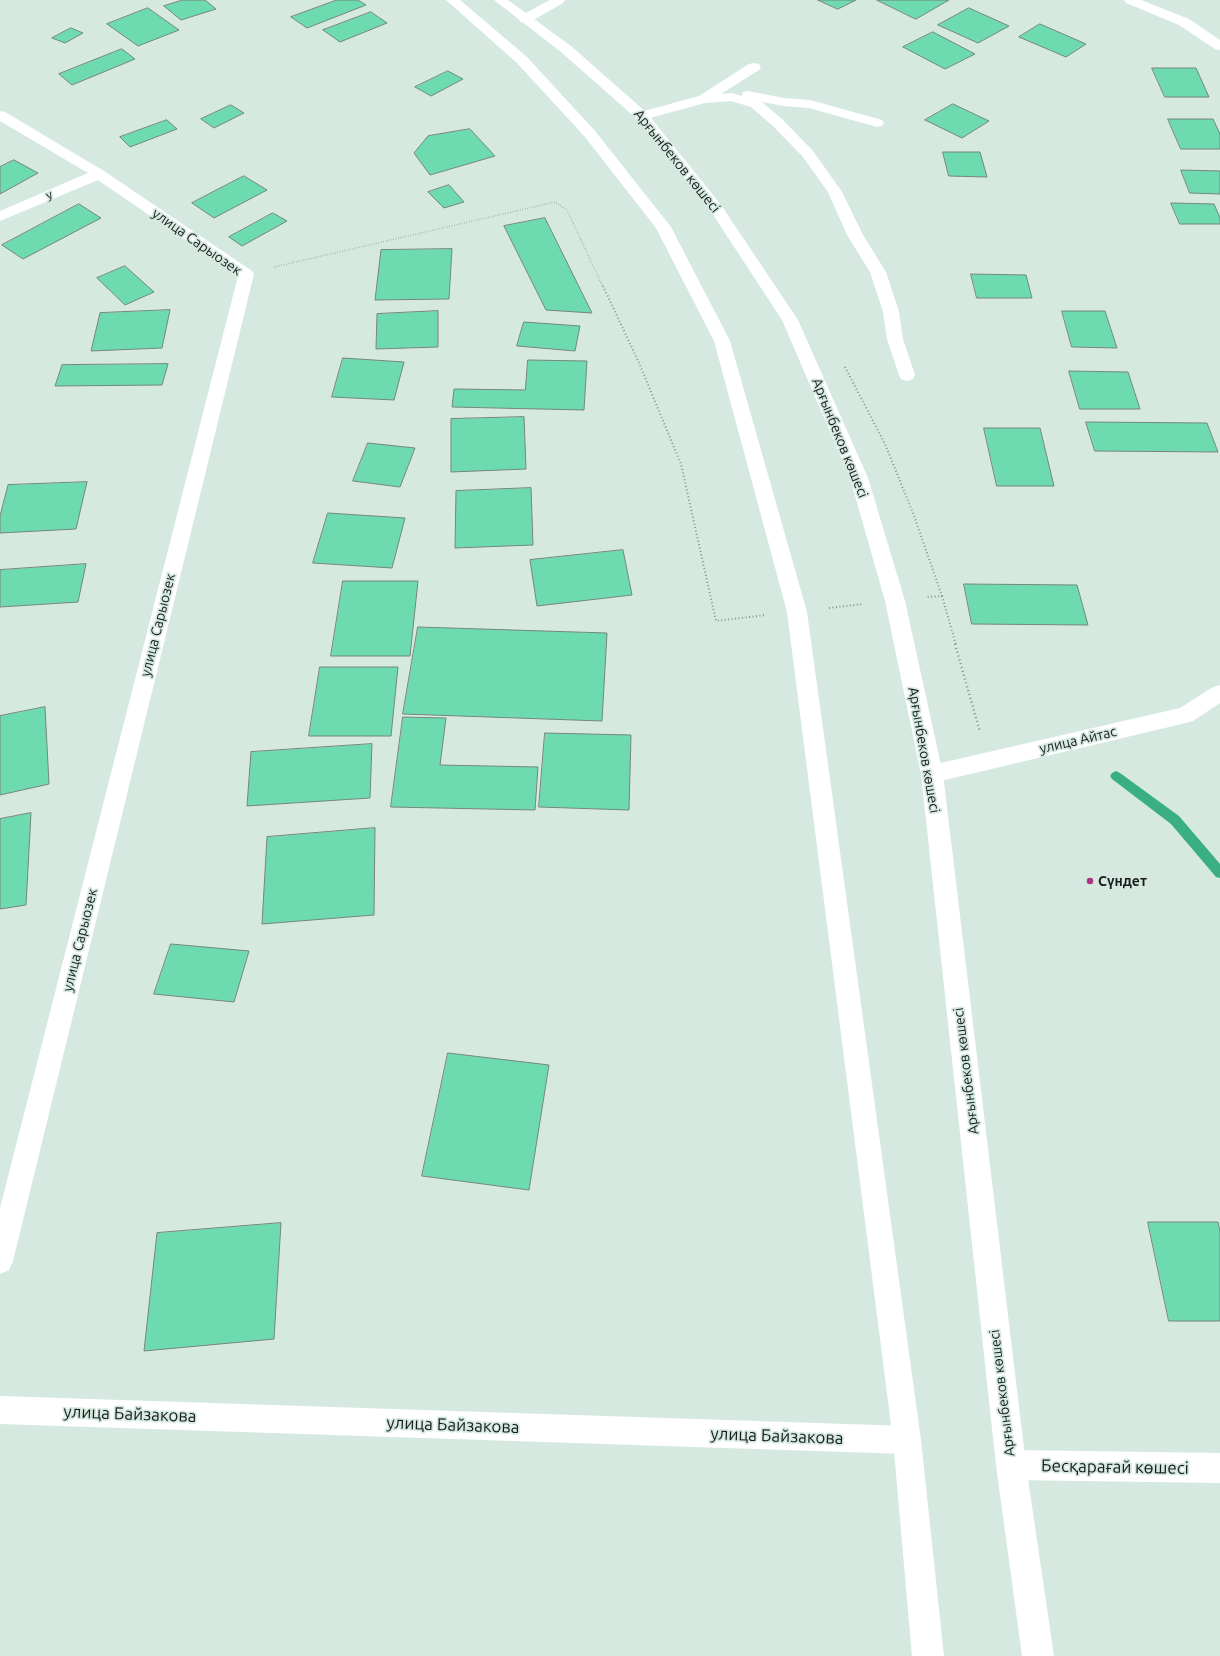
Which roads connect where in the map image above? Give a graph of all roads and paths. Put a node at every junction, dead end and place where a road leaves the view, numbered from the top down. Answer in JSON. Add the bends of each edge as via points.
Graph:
{"nodes":[{"id":1,"x":452,"y":0,"type":"edge"},
{"id":2,"x":500,"y":0,"type":"edge"},
{"id":3,"x":559,"y":0,"type":"edge"},
{"id":4,"x":1130,"y":0,"type":"edge"},
{"id":5,"x":526,"y":19,"type":"junction"},
{"id":6,"x":1220,"y":46,"type":"edge"},
{"id":7,"x":754,"y":67,"type":"dead end"},
{"id":8,"x":731,"y":97,"type":"junction"},
{"id":9,"x":704,"y":99,"type":"junction"},
{"id":10,"x":0,"y":115,"type":"edge"},
{"id":11,"x":642,"y":116,"type":"junction"},
{"id":12,"x":877,"y":123,"type":"dead end"},
{"id":13,"x":99,"y":174,"type":"junction"},
{"id":14,"x":0,"y":216,"type":"edge"},
{"id":15,"x":246,"y":274,"type":"junction"},
{"id":16,"x":843,"y":363,"type":"dead end"},
{"id":17,"x":907,"y":374,"type":"dead end"},
{"id":18,"x":942,"y":596,"type":"junction"},
{"id":19,"x":895,"y":600,"type":"junction"},
{"id":20,"x":797,"y":612,"type":"junction"},
{"id":21,"x":1220,"y":693,"type":"edge"},
{"id":22,"x":988,"y":761,"type":"junction"},
{"id":23,"x":932,"y":774,"type":"junction"},
{"id":24,"x":0,"y":1261,"type":"edge"},
{"id":25,"x":0,"y":1410,"type":"edge"},
{"id":26,"x":907,"y":1440,"type":"junction"},
{"id":27,"x":1011,"y":1465,"type":"junction"},
{"id":28,"x":1220,"y":1468,"type":"edge"},
{"id":29,"x":928,"y":1656,"type":"edge"},
{"id":30,"x":1038,"y":1656,"type":"edge"}],
"edges":[{"from":1,"to":20,"type":"main road","via":[[522,60],[590,134],[663,227],[722,341]]},
{"from":2,"to":5,"type":"main road","name":"Арғынбеков көшесі"},
{"from":3,"to":5,"type":"main road"},
{"from":4,"to":6,"type":"main road","via":[[1184,22]]},
{"from":5,"to":11,"type":"main road","name":"Арғынбеков көшесі","via":[[566,49]]},
{"from":7,"to":9,"type":"main road"},
{"from":8,"to":9,"type":"main road"},
{"from":8,"to":12,"type":"main road","via":[[738,94],[810,104]]},
{"from":8,"to":17,"type":"main road","via":[[756,104],[778,123],[808,154],[834,192],[878,272]]},
{"from":9,"to":11,"type":"main road"},
{"from":10,"to":13,"type":"main road","name":"улица Сарыозек"},
{"from":11,"to":19,"type":"main road","name":"Арғынбеков көшесі","via":[[716,208],[790,320],[859,478]]},
{"from":13,"to":14,"type":"main road","name":"у"},
{"from":13,"to":15,"type":"main road","name":"улица Сарыозек"},
{"from":15,"to":20,"type":"path","via":[[555,202],[567,210],[639,362],[680,464],[716,620]]},
{"from":15,"to":24,"type":"main road","name":"улица Сарыозек"},
{"from":16,"to":18,"type":"path","via":[[885,444],[914,513]]},
{"from":18,"to":19,"type":"path"},
{"from":18,"to":22,"type":"path"},
{"from":19,"to":20,"type":"path"},
{"from":19,"to":23,"type":"main road","name":"Арғынбеков көшесі"},
{"from":20,"to":26,"type":"main road"},
{"from":21,"to":22,"type":"main road","name":"улица Айтас","via":[[1186,715]]},
{"from":22,"to":23,"type":"main road","name":"улица Айтас"},
{"from":23,"to":27,"type":"main road","name":"Арғынбеков көшесі"},
{"from":25,"to":26,"type":"main road","name":"улица Байзакова"},
{"from":26,"to":29,"type":"main road"},
{"from":27,"to":28,"type":"main road","name":"Бесқарағай көшесі"},
{"from":27,"to":30,"type":"main road","name":"Арғынбеков көшесі"}]}
